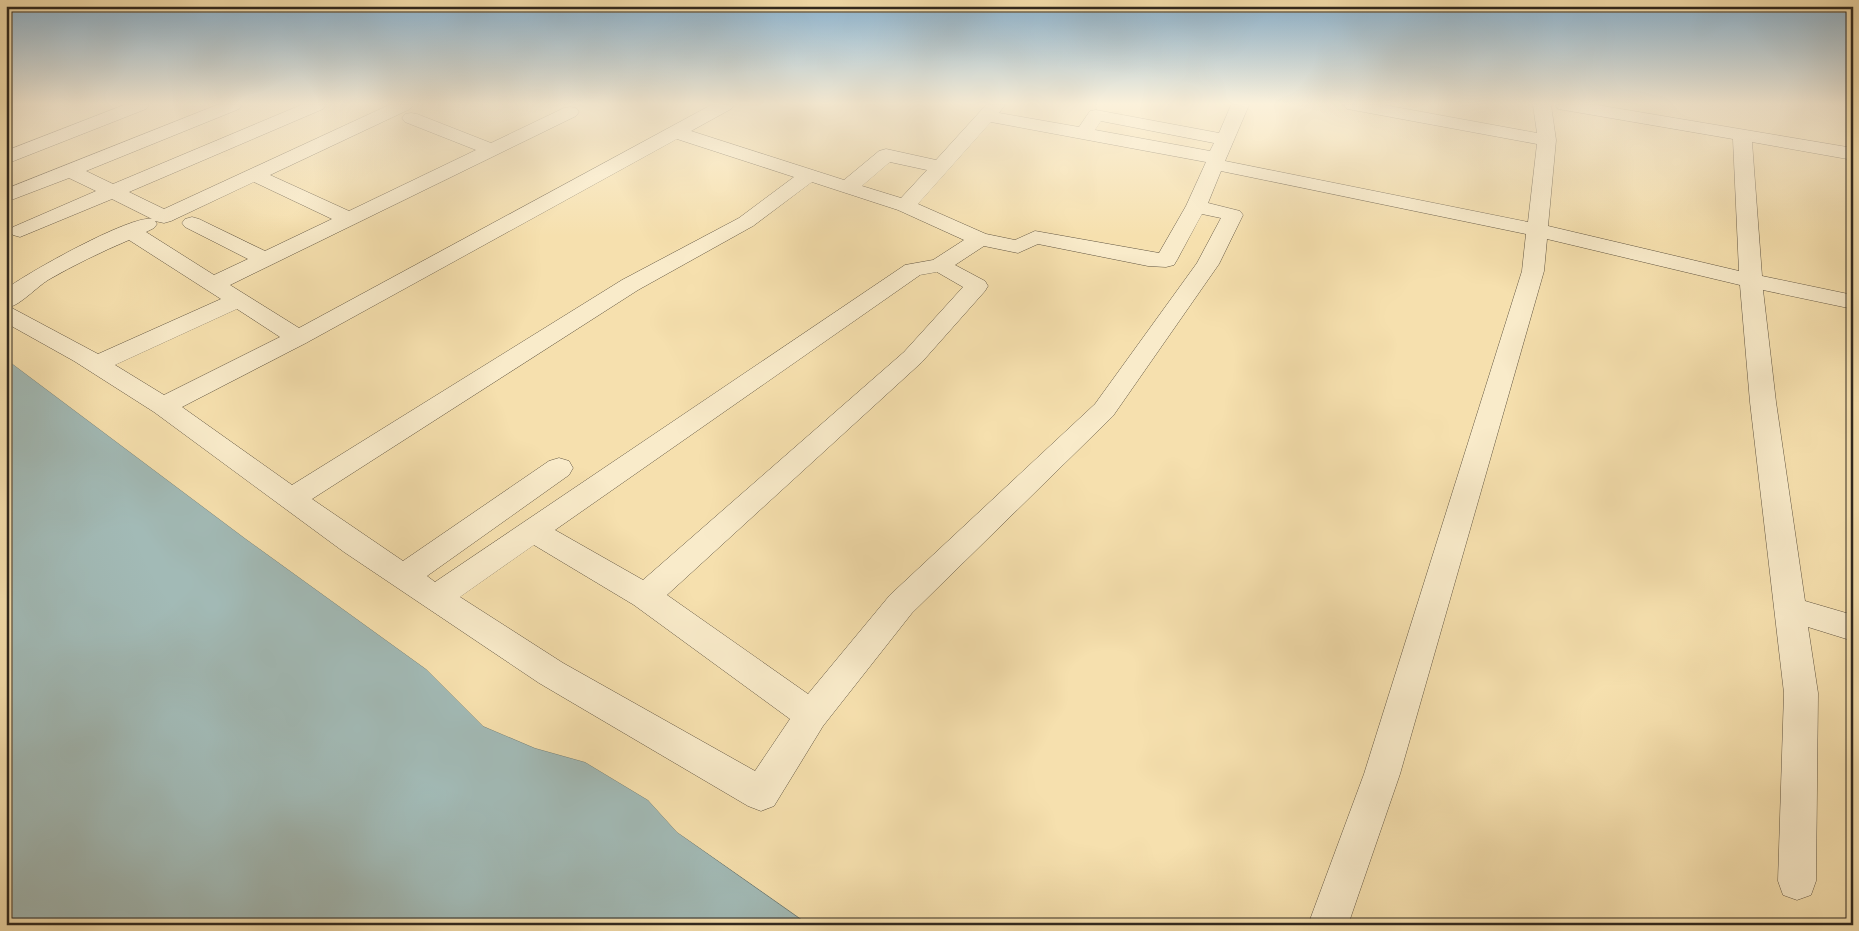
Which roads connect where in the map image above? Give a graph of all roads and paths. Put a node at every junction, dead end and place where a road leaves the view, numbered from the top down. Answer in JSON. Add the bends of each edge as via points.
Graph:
{"nodes":[{"id":1,"x":30,"y":148,"type":"edge"},
{"id":2,"x":124,"y":148,"type":"edge"},
{"id":3,"x":217,"y":148,"type":"edge"},
{"id":4,"x":318,"y":148,"type":"edge"},
{"id":5,"x":489,"y":148,"type":"edge"},
{"id":6,"x":495,"y":148,"type":"edge"},
{"id":7,"x":645,"y":148,"type":"edge"},
{"id":8,"x":726,"y":148,"type":"edge"},
{"id":9,"x":957,"y":148,"type":"edge"},
{"id":10,"x":1154,"y":148,"type":"edge"},
{"id":11,"x":1221,"y":148,"type":"edge"},
{"id":12,"x":1546,"y":148,"type":"edge"},
{"id":13,"x":1743,"y":148,"type":"edge"},
{"id":14,"x":1821,"y":148,"type":"edge"},
{"id":15,"x":492,"y":150,"type":"junction"},
{"id":16,"x":1853,"y":154,"type":"edge"},
{"id":17,"x":6,"y":158,"type":"edge"},
{"id":18,"x":1216,"y":161,"type":"junction"},
{"id":19,"x":940,"y":167,"type":"junction"},
{"id":20,"x":69,"y":170,"type":"junction"},
{"id":21,"x":254,"y":175,"type":"junction"},
{"id":22,"x":809,"y":175,"type":"junction"},
{"id":23,"x":847,"y":188,"type":"junction"},
{"id":24,"x":115,"y":193,"type":"junction"},
{"id":25,"x":6,"y":196,"type":"edge"},
{"id":26,"x":905,"y":206,"type":"junction"},
{"id":27,"x":1196,"y":206,"type":"junction"},
{"id":28,"x":164,"y":216,"type":"junction"},
{"id":29,"x":348,"y":218,"type":"junction"},
{"id":30,"x":192,"y":223,"type":"dead end"},
{"id":31,"x":1538,"y":230,"type":"junction"},
{"id":32,"x":20,"y":232,"type":"dead end"},
{"id":33,"x":131,"y":232,"type":"junction"},
{"id":34,"x":980,"y":239,"type":"junction"},
{"id":35,"x":265,"y":259,"type":"junction"},
{"id":36,"x":940,"y":265,"type":"junction"},
{"id":37,"x":1751,"y":281,"type":"junction"},
{"id":38,"x":213,"y":284,"type":"junction"},
{"id":39,"x":238,"y":300,"type":"junction"},
{"id":40,"x":6,"y":301,"type":"edge"},
{"id":41,"x":1853,"y":302,"type":"edge"},
{"id":42,"x":6,"y":312,"type":"edge"},
{"id":43,"x":298,"y":338,"type":"junction"},
{"id":44,"x":97,"y":364,"type":"junction"},
{"id":45,"x":163,"y":406,"type":"junction"},
{"id":46,"x":558,"y":468,"type":"dead end"},
{"id":47,"x":291,"y":499,"type":"junction"},
{"id":48,"x":533,"y":532,"type":"junction"},
{"id":49,"x":403,"y":577,"type":"junction"},
{"id":50,"x":645,"y":596,"type":"junction"},
{"id":51,"x":435,"y":598,"type":"junction"},
{"id":52,"x":1790,"y":609,"type":"junction"},
{"id":53,"x":1853,"y":628,"type":"edge"},
{"id":54,"x":811,"y":715,"type":"junction"},
{"id":55,"x":1797,"y":881,"type":"dead end"},
{"id":56,"x":1328,"y":925,"type":"edge"}],
"edges":[{"from":1,"to":17,"type":"street"},
{"from":2,"to":20,"type":"street"},
{"from":3,"to":24,"type":"street"},
{"from":4,"to":21,"type":"street"},
{"from":5,"to":15,"type":"street"},
{"from":6,"to":15,"type":"street"},
{"from":7,"to":43,"type":"street"},
{"from":8,"to":22,"type":"street"},
{"from":9,"to":19,"type":"street"},
{"from":10,"to":18,"type":"street"},
{"from":11,"to":18,"type":"street"},
{"from":12,"to":31,"type":"street"},
{"from":13,"to":37,"type":"street"},
{"from":14,"to":16,"type":"street"},
{"from":15,"to":29,"type":"street"},
{"from":18,"to":27,"type":"street"},
{"from":18,"to":31,"type":"street"},
{"from":19,"to":23,"type":"street","via":[[886,155]]},
{"from":19,"to":26,"type":"street"},
{"from":20,"to":24,"type":"street"},
{"from":20,"to":25,"type":"street"},
{"from":21,"to":28,"type":"street"},
{"from":21,"to":29,"type":"street"},
{"from":22,"to":23,"type":"street"},
{"from":22,"to":47,"type":"street","via":[[746,222],[630,285]]},
{"from":23,"to":26,"type":"street"},
{"from":24,"to":28,"type":"street"},
{"from":24,"to":32,"type":"street"},
{"from":26,"to":34,"type":"street"},
{"from":27,"to":34,"type":"street","via":[[1166,260],[1035,237],[1018,247]]},
{"from":27,"to":54,"type":"street","via":[[1233,215],[1208,264],[1104,410],[901,604]]},
{"from":28,"to":33,"type":"street"},
{"from":29,"to":35,"type":"street"},
{"from":30,"to":35,"type":"street"},
{"from":31,"to":37,"type":"street"},
{"from":31,"to":56,"type":"street","via":[[1534,271],[1444,574],[1382,774]]},
{"from":33,"to":38,"type":"street"},
{"from":33,"to":40,"type":"street","via":[[53,267]]},
{"from":34,"to":36,"type":"street"},
{"from":35,"to":38,"type":"street"},
{"from":36,"to":48,"type":"street","via":[[913,270]]},
{"from":36,"to":50,"type":"street","via":[[977,286],[913,357]]},
{"from":37,"to":41,"type":"street"},
{"from":37,"to":52,"type":"street"},
{"from":38,"to":39,"type":"street"},
{"from":39,"to":43,"type":"street"},
{"from":39,"to":44,"type":"street"},
{"from":42,"to":44,"type":"street"},
{"from":43,"to":45,"type":"street"},
{"from":44,"to":45,"type":"street"},
{"from":45,"to":47,"type":"street"},
{"from":46,"to":49,"type":"street"},
{"from":47,"to":49,"type":"street"},
{"from":48,"to":50,"type":"street"},
{"from":48,"to":51,"type":"street"},
{"from":49,"to":51,"type":"street"},
{"from":50,"to":54,"type":"street"},
{"from":51,"to":54,"type":"street","via":[[551,673],[761,794]]},
{"from":52,"to":53,"type":"street"},
{"from":52,"to":55,"type":"street","via":[[1801,693]]}]}
